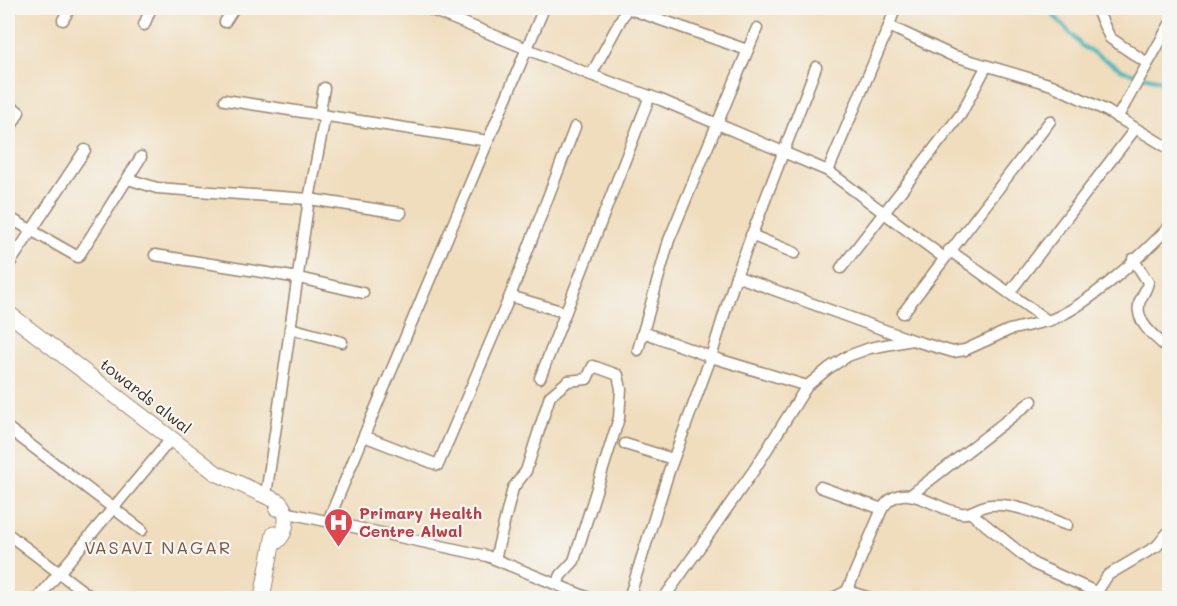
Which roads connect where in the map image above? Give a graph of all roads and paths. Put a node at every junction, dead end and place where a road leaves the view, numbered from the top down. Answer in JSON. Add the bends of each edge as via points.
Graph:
{"nodes":[{"id":1,"x":70,"y":8,"type":"edge"},
{"id":2,"x":151,"y":8,"type":"edge"},
{"id":3,"x":234,"y":8,"type":"edge"},
{"id":4,"x":427,"y":8,"type":"edge"},
{"id":5,"x":544,"y":8,"type":"edge"},
{"id":6,"x":627,"y":8,"type":"edge"},
{"id":7,"x":895,"y":8,"type":"edge"},
{"id":8,"x":1096,"y":8,"type":"edge"},
{"id":9,"x":63,"y":20,"type":"dead end"},
{"id":10,"x":225,"y":22,"type":"dead end"},
{"id":11,"x":1170,"y":24,"type":"edge"},
{"id":12,"x":144,"y":25,"type":"dead end"},
{"id":13,"x":888,"y":26,"type":"junction"},
{"id":14,"x":757,"y":28,"type":"dead end"},
{"id":15,"x":1165,"y":46,"type":"edge"},
{"id":16,"x":527,"y":47,"type":"junction"},
{"id":17,"x":747,"y":50,"type":"junction"},
{"id":18,"x":816,"y":67,"type":"dead end"},
{"id":19,"x":986,"y":67,"type":"junction"},
{"id":20,"x":1145,"y":67,"type":"junction"},
{"id":21,"x":591,"y":75,"type":"junction"},
{"id":22,"x":324,"y":88,"type":"dead end"},
{"id":23,"x":650,"y":96,"type":"junction"},
{"id":24,"x":225,"y":100,"type":"dead end"},
{"id":25,"x":8,"y":104,"type":"edge"},
{"id":26,"x":322,"y":116,"type":"junction"},
{"id":27,"x":1117,"y":118,"type":"junction"},
{"id":28,"x":1050,"y":121,"type":"dead end"},
{"id":29,"x":718,"y":125,"type":"junction"},
{"id":30,"x":575,"y":127,"type":"dead end"},
{"id":31,"x":1135,"y":129,"type":"junction"},
{"id":32,"x":8,"y":132,"type":"edge"},
{"id":33,"x":488,"y":141,"type":"junction"},
{"id":34,"x":1170,"y":149,"type":"edge"},
{"id":35,"x":85,"y":150,"type":"dead end"},
{"id":36,"x":783,"y":151,"type":"junction"},
{"id":37,"x":141,"y":157,"type":"dead end"},
{"id":38,"x":828,"y":171,"type":"junction"},
{"id":39,"x":128,"y":178,"type":"junction"},
{"id":40,"x":309,"y":199,"type":"junction"},
{"id":41,"x":401,"y":213,"type":"dead end"},
{"id":42,"x":884,"y":213,"type":"junction"},
{"id":43,"x":8,"y":217,"type":"edge"},
{"id":44,"x":1170,"y":226,"type":"edge"},
{"id":45,"x":32,"y":231,"type":"junction"},
{"id":46,"x":751,"y":236,"type":"junction"},
{"id":47,"x":795,"y":253,"type":"dead end"},
{"id":48,"x":946,"y":254,"type":"junction"},
{"id":49,"x":155,"y":255,"type":"dead end"},
{"id":50,"x":1133,"y":259,"type":"junction"},
{"id":51,"x":8,"y":266,"type":"edge"},
{"id":52,"x":841,"y":268,"type":"dead end"},
{"id":53,"x":736,"y":276,"type":"junction"},
{"id":54,"x":299,"y":278,"type":"junction"},
{"id":55,"x":363,"y":293,"type":"dead end"},
{"id":56,"x":1009,"y":293,"type":"junction"},
{"id":57,"x":510,"y":296,"type":"junction"},
{"id":58,"x":564,"y":312,"type":"junction"},
{"id":59,"x":903,"y":313,"type":"dead end"},
{"id":60,"x":9,"y":316,"type":"edge"},
{"id":61,"x":1048,"y":321,"type":"junction"},
{"id":62,"x":290,"y":328,"type":"junction"},
{"id":63,"x":643,"y":332,"type":"junction"},
{"id":64,"x":912,"y":340,"type":"junction"},
{"id":65,"x":342,"y":342,"type":"dead end"},
{"id":66,"x":638,"y":350,"type":"dead end"},
{"id":67,"x":1170,"y":350,"type":"edge"},
{"id":68,"x":711,"y":357,"type":"junction"},
{"id":69,"x":540,"y":378,"type":"dead end"},
{"id":70,"x":807,"y":386,"type":"junction"},
{"id":71,"x":1032,"y":401,"type":"dead end"},
{"id":72,"x":8,"y":428,"type":"edge"},
{"id":73,"x":364,"y":436,"type":"junction"},
{"id":74,"x":171,"y":439,"type":"junction"},
{"id":75,"x":625,"y":444,"type":"dead end"},
{"id":76,"x":673,"y":459,"type":"junction"},
{"id":77,"x":820,"y":487,"type":"dead end"},
{"id":78,"x":912,"y":494,"type":"junction"},
{"id":79,"x":274,"y":503,"type":"junction"},
{"id":80,"x":114,"y":508,"type":"junction"},
{"id":81,"x":882,"y":509,"type":"junction"},
{"id":82,"x":971,"y":513,"type":"junction"},
{"id":83,"x":328,"y":520,"type":"junction"},
{"id":84,"x":1067,"y":525,"type":"dead end"},
{"id":85,"x":142,"y":530,"type":"dead end"},
{"id":86,"x":1170,"y":530,"type":"edge"},
{"id":87,"x":8,"y":534,"type":"edge"},
{"id":88,"x":495,"y":559,"type":"junction"},
{"id":89,"x":59,"y":574,"type":"junction"},
{"id":90,"x":557,"y":584,"type":"junction"},
{"id":91,"x":847,"y":591,"type":"junction"},
{"id":92,"x":1095,"y":595,"type":"edge"},
{"id":93,"x":38,"y":598,"type":"edge"},
{"id":94,"x":92,"y":598,"type":"edge"},
{"id":95,"x":262,"y":598,"type":"edge"},
{"id":96,"x":589,"y":598,"type":"edge"},
{"id":97,"x":630,"y":598,"type":"edge"},
{"id":98,"x":664,"y":598,"type":"edge"},
{"id":99,"x":833,"y":598,"type":"edge"},
{"id":100,"x":870,"y":598,"type":"edge"}],
"edges":[{"from":1,"to":9,"type":"street"},
{"from":2,"to":12,"type":"street"},
{"from":3,"to":10,"type":"street"},
{"from":4,"to":16,"type":"street"},
{"from":5,"to":16,"type":"street"},
{"from":6,"to":17,"type":"street"},
{"from":6,"to":21,"type":"street"},
{"from":7,"to":13,"type":"street"},
{"from":8,"to":20,"type":"street","via":[[1110,38]]},
{"from":11,"to":15,"type":"street"},
{"from":13,"to":19,"type":"street"},
{"from":13,"to":38,"type":"street"},
{"from":14,"to":17,"type":"street"},
{"from":15,"to":20,"type":"street"},
{"from":16,"to":21,"type":"street"},
{"from":16,"to":33,"type":"street"},
{"from":17,"to":29,"type":"street"},
{"from":18,"to":36,"type":"street"},
{"from":19,"to":27,"type":"street","via":[[1052,85]]},
{"from":19,"to":42,"type":"street","via":[[961,114]]},
{"from":20,"to":27,"type":"street"},
{"from":21,"to":23,"type":"street"},
{"from":22,"to":26,"type":"street"},
{"from":23,"to":29,"type":"street"},
{"from":23,"to":58,"type":"street"},
{"from":24,"to":26,"type":"street"},
{"from":25,"to":32,"type":"street","via":[[19,112]]},
{"from":26,"to":33,"type":"street"},
{"from":26,"to":40,"type":"street"},
{"from":27,"to":31,"type":"street"},
{"from":28,"to":48,"type":"street"},
{"from":29,"to":36,"type":"street"},
{"from":29,"to":63,"type":"street","via":[[669,240]]},
{"from":30,"to":57,"type":"street"},
{"from":31,"to":34,"type":"street"},
{"from":31,"to":56,"type":"street"},
{"from":33,"to":73,"type":"street"},
{"from":35,"to":45,"type":"street"},
{"from":36,"to":38,"type":"street"},
{"from":36,"to":46,"type":"street"},
{"from":37,"to":39,"type":"street"},
{"from":38,"to":42,"type":"street"},
{"from":39,"to":40,"type":"street","via":[[158,188]]},
{"from":39,"to":45,"type":"street","via":[[78,257]]},
{"from":40,"to":41,"type":"street"},
{"from":40,"to":54,"type":"street"},
{"from":42,"to":48,"type":"street"},
{"from":42,"to":52,"type":"street"},
{"from":43,"to":45,"type":"street"},
{"from":44,"to":50,"type":"street"},
{"from":45,"to":51,"type":"street"},
{"from":46,"to":47,"type":"street"},
{"from":46,"to":53,"type":"street"},
{"from":48,"to":56,"type":"street"},
{"from":48,"to":59,"type":"street"},
{"from":49,"to":54,"type":"street"},
{"from":50,"to":61,"type":"street","via":[[1075,309]]},
{"from":50,"to":67,"type":"street","via":[[1148,282],[1140,302],[1140,315],[1149,331]]},
{"from":53,"to":64,"type":"street"},
{"from":53,"to":68,"type":"street"},
{"from":54,"to":55,"type":"street"},
{"from":54,"to":62,"type":"street"},
{"from":56,"to":61,"type":"street"},
{"from":57,"to":58,"type":"street"},
{"from":57,"to":73,"type":"street","via":[[438,465]]},
{"from":58,"to":69,"type":"street"},
{"from":60,"to":74,"type":"main road","name":"towards alwal"},
{"from":61,"to":64,"type":"street","via":[[1009,330],[985,343],[953,352]]},
{"from":62,"to":65,"type":"street"},
{"from":62,"to":79,"type":"street"},
{"from":63,"to":66,"type":"street"},
{"from":63,"to":68,"type":"street"},
{"from":64,"to":70,"type":"street","via":[[848,356]]},
{"from":68,"to":70,"type":"street"},
{"from":68,"to":76,"type":"street"},
{"from":70,"to":98,"type":"street","via":[[754,470]]},
{"from":71,"to":78,"type":"street"},
{"from":72,"to":80,"type":"street"},
{"from":73,"to":83,"type":"street"},
{"from":74,"to":79,"type":"main road","name":"towards alwal","via":[[216,473]]},
{"from":74,"to":80,"type":"street"},
{"from":75,"to":76,"type":"street"},
{"from":76,"to":97,"type":"street"},
{"from":77,"to":81,"type":"street"},
{"from":78,"to":81,"type":"street","via":[[894,497]]},
{"from":78,"to":82,"type":"street","via":[[959,513]]},
{"from":79,"to":83,"type":"street"},
{"from":79,"to":95,"type":"main road","via":[[278,522]]},
{"from":80,"to":85,"type":"street"},
{"from":80,"to":89,"type":"street"},
{"from":81,"to":91,"type":"street"},
{"from":82,"to":84,"type":"street","via":[[993,504]]},
{"from":82,"to":92,"type":"street","via":[[1034,564]]},
{"from":83,"to":88,"type":"street"},
{"from":86,"to":92,"type":"street","via":[[1157,546],[1108,574]]},
{"from":87,"to":89,"type":"street"},
{"from":88,"to":90,"type":"street"},
{"from":88,"to":90,"type":"street","via":[[513,488],[526,471],[550,396],[568,381],[587,379],[593,366],[618,375],[620,418],[574,561]]},
{"from":89,"to":93,"type":"street"},
{"from":89,"to":94,"type":"street"},
{"from":90,"to":96,"type":"street"},
{"from":91,"to":99,"type":"street"},
{"from":91,"to":100,"type":"street"}]}
